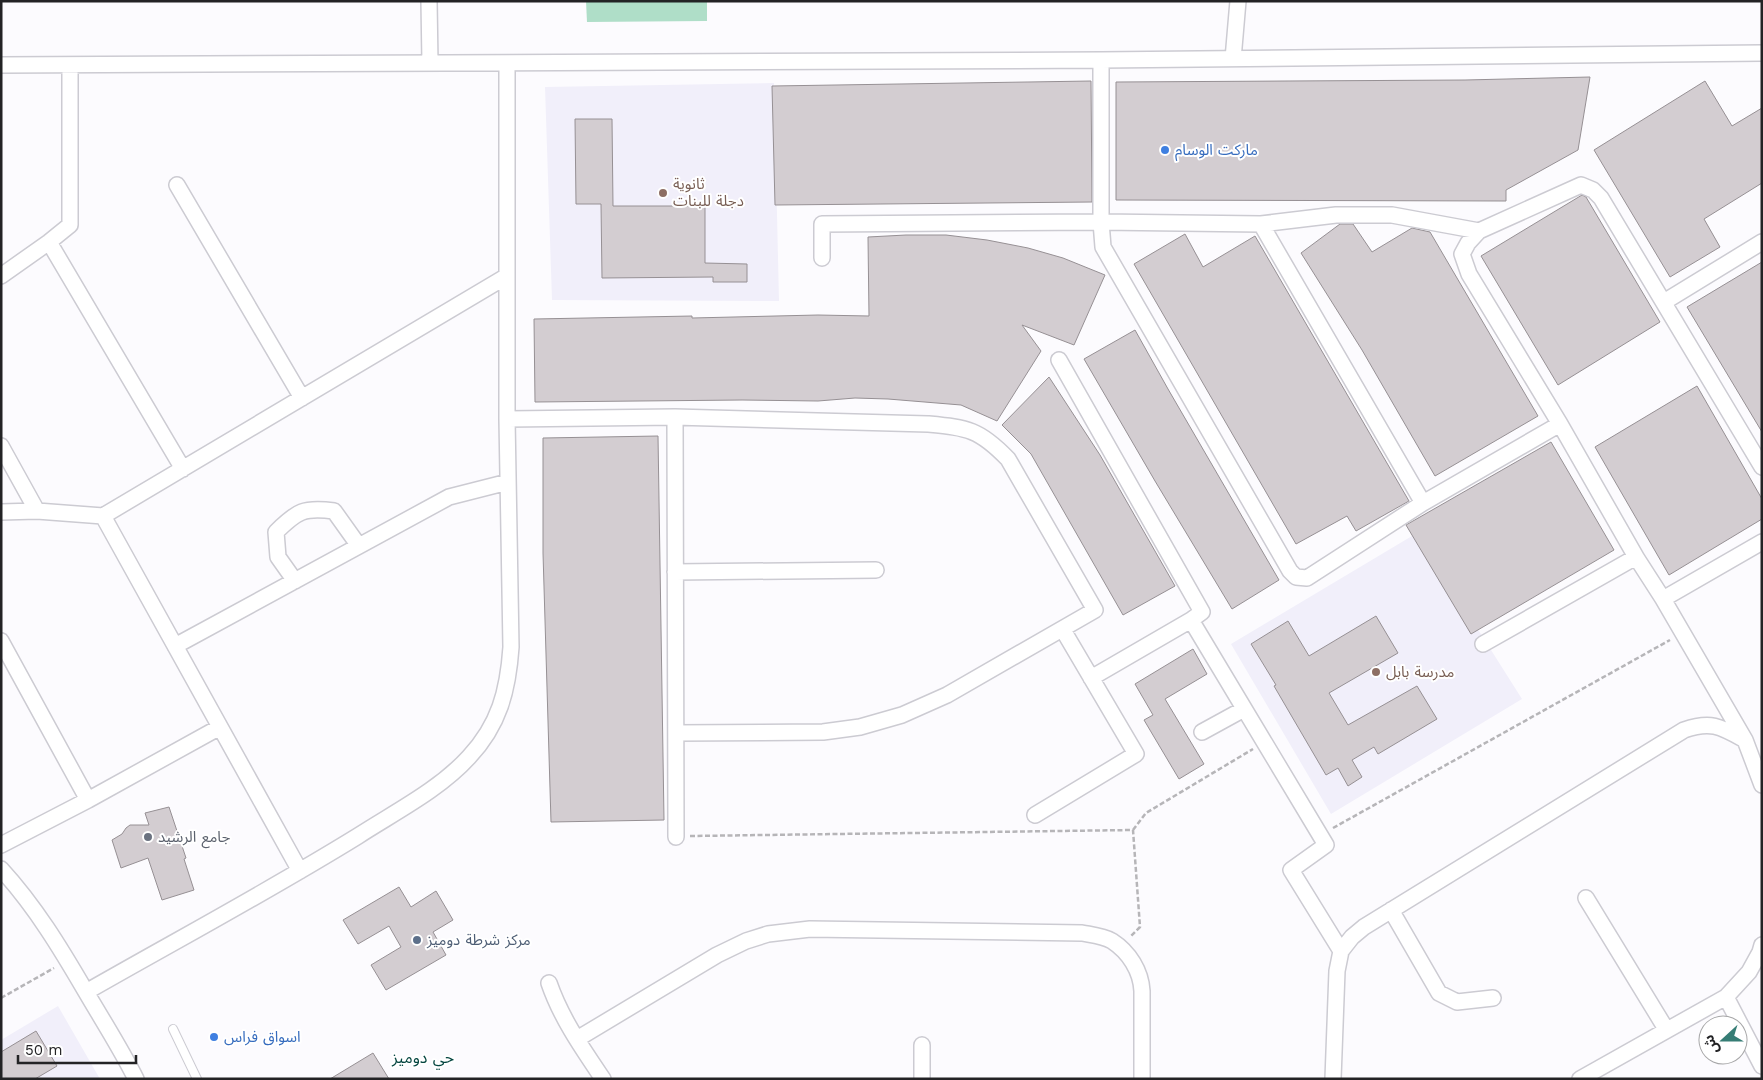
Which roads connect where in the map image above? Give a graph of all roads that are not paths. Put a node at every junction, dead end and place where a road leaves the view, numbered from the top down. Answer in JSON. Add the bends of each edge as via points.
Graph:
{"nodes":[{"id":1,"x":429,"y":1,"type":"edge"},
{"id":2,"x":1238,"y":1,"type":"edge"},
{"id":3,"x":1762,"y":52,"type":"edge"},
{"id":4,"x":1233,"y":58,"type":"junction"},
{"id":5,"x":1101,"y":60,"type":"junction"},
{"id":6,"x":430,"y":63,"type":"junction"},
{"id":7,"x":507,"y":63,"type":"junction"},
{"id":8,"x":70,"y":65,"type":"junction"},
{"id":9,"x":1,"y":66,"type":"edge"},
{"id":10,"x":177,"y":185,"type":"dead end"},
{"id":11,"x":1101,"y":222,"type":"junction"},
{"id":12,"x":1261,"y":224,"type":"junction"},
{"id":13,"x":1479,"y":231,"type":"junction"},
{"id":14,"x":49,"y":242,"type":"junction"},
{"id":15,"x":1762,"y":242,"type":"edge"},
{"id":16,"x":822,"y":258,"type":"dead end"},
{"id":17,"x":1,"y":276,"type":"edge"},
{"id":18,"x":508,"y":276,"type":"junction"},
{"id":19,"x":1664,"y":302,"type":"junction"},
{"id":20,"x":1059,"y":360,"type":"dead end"},
{"id":21,"x":302,"y":398,"type":"junction"},
{"id":22,"x":674,"y":417,"type":"junction"},
{"id":23,"x":507,"y":419,"type":"junction"},
{"id":24,"x":1560,"y":424,"type":"junction"},
{"id":25,"x":1,"y":446,"type":"edge"},
{"id":26,"x":1762,"y":467,"type":"edge"},
{"id":27,"x":183,"y":469,"type":"junction"},
{"id":28,"x":508,"y":482,"type":"junction"},
{"id":29,"x":1423,"y":503,"type":"junction"},
{"id":30,"x":37,"y":510,"type":"junction"},
{"id":31,"x":1,"y":512,"type":"edge"},
{"id":32,"x":103,"y":516,"type":"junction"},
{"id":33,"x":1762,"y":542,"type":"edge"},
{"id":34,"x":359,"y":546,"type":"junction"},
{"id":35,"x":1636,"y":557,"type":"junction"},
{"id":36,"x":876,"y":570,"type":"dead end"},
{"id":37,"x":675,"y":572,"type":"junction"},
{"id":38,"x":295,"y":581,"type":"junction"},
{"id":39,"x":1663,"y":599,"type":"junction"},
{"id":40,"x":1191,"y":620,"type":"junction"},
{"id":41,"x":1063,"y":630,"type":"junction"},
{"id":42,"x":1,"y":641,"type":"edge"},
{"id":43,"x":1483,"y":644,"type":"dead end"},
{"id":44,"x":176,"y":646,"type":"junction"},
{"id":45,"x":1092,"y":678,"type":"junction"},
{"id":46,"x":1244,"y":709,"type":"junction"},
{"id":47,"x":220,"y":727,"type":"junction"},
{"id":48,"x":1202,"y":732,"type":"dead end"},
{"id":49,"x":676,"y":733,"type":"junction"},
{"id":50,"x":1745,"y":740,"type":"junction"},
{"id":51,"x":1762,"y":785,"type":"edge"},
{"id":52,"x":88,"y":800,"type":"junction"},
{"id":53,"x":1035,"y":815,"type":"dead end"},
{"id":54,"x":676,"y":837,"type":"road end"},
{"id":55,"x":1,"y":845,"type":"edge"},
{"id":56,"x":1,"y":868,"type":"edge"},
{"id":57,"x":300,"y":872,"type":"junction"},
{"id":58,"x":1586,"y":898,"type":"dead end"},
{"id":59,"x":1391,"y":910,"type":"junction"},
{"id":60,"x":1762,"y":945,"type":"edge"},
{"id":61,"x":1341,"y":951,"type":"junction"},
{"id":62,"x":549,"y":982,"type":"dead end"},
{"id":63,"x":86,"y":992,"type":"junction"},
{"id":64,"x":1726,"y":997,"type":"junction"},
{"id":65,"x":1493,"y":998,"type":"dead end"},
{"id":66,"x":1666,"y":1029,"type":"junction"},
{"id":67,"x":173,"y":1030,"type":"dead end"},
{"id":68,"x":577,"y":1039,"type":"junction"},
{"id":69,"x":922,"y":1046,"type":"dead end"},
{"id":70,"x":1762,"y":1066,"type":"edge"},
{"id":71,"x":136,"y":1079,"type":"edge"},
{"id":72,"x":197,"y":1079,"type":"edge"},
{"id":73,"x":603,"y":1079,"type":"edge"},
{"id":74,"x":922,"y":1079,"type":"edge"},
{"id":75,"x":1142,"y":1079,"type":"edge"},
{"id":76,"x":1333,"y":1079,"type":"edge"},
{"id":77,"x":1580,"y":1079,"type":"edge"}],
"edges":[{"from":1,"to":6,"type":"street"},
{"from":2,"to":4,"type":"street"},
{"from":3,"to":4,"type":"street"},
{"from":4,"to":5,"type":"street"},
{"from":5,"to":7,"type":"street"},
{"from":5,"to":11,"type":"street"},
{"from":6,"to":7,"type":"street"},
{"from":6,"to":8,"type":"street"},
{"from":7,"to":18,"type":"street"},
{"from":8,"to":9,"type":"street"},
{"from":8,"to":14,"type":"street","via":[[70,225]]},
{"from":10,"to":21,"type":"street"},
{"from":11,"to":12,"type":"street"},
{"from":11,"to":16,"type":"street","via":[[822,224]]},
{"from":11,"to":29,"type":"street","via":[[1103,247],[1296,577],[1307,578]]},
{"from":12,"to":13,"type":"street","via":[[1336,215],[1392,215]]},
{"from":12,"to":29,"type":"street"},
{"from":13,"to":19,"type":"street","via":[[1581,185],[1601,198]]},
{"from":13,"to":24,"type":"street","via":[[1462,254],[1469,274]]},
{"from":14,"to":17,"type":"street"},
{"from":14,"to":27,"type":"street"},
{"from":15,"to":19,"type":"street"},
{"from":18,"to":21,"type":"street"},
{"from":18,"to":23,"type":"street"},
{"from":19,"to":26,"type":"street"},
{"from":20,"to":40,"type":"street","via":[[1202,612]]},
{"from":21,"to":27,"type":"street"},
{"from":22,"to":23,"type":"street"},
{"from":22,"to":37,"type":"street"},
{"from":22,"to":41,"type":"street","via":[[928,424],[973,431],[992,442],[1008,459],[1095,610]]},
{"from":23,"to":28,"type":"street"},
{"from":24,"to":29,"type":"street"},
{"from":24,"to":35,"type":"street"},
{"from":25,"to":30,"type":"street"},
{"from":27,"to":32,"type":"street"},
{"from":28,"to":34,"type":"street","via":[[449,497]]},
{"from":28,"to":57,"type":"street","via":[[511,647],[504,698],[496,719],[469,757],[442,781]]},
{"from":30,"to":31,"type":"street"},
{"from":30,"to":32,"type":"street"},
{"from":32,"to":44,"type":"street"},
{"from":33,"to":39,"type":"street"},
{"from":34,"to":38,"type":"street"},
{"from":34,"to":38,"type":"street","via":[[334,511],[315,509],[293,515],[276,532],[278,557]]},
{"from":35,"to":39,"type":"street"},
{"from":35,"to":43,"type":"street"},
{"from":36,"to":37,"type":"street"},
{"from":37,"to":49,"type":"street"},
{"from":38,"to":44,"type":"street"},
{"from":39,"to":50,"type":"street"},
{"from":40,"to":45,"type":"street"},
{"from":40,"to":46,"type":"street"},
{"from":41,"to":45,"type":"street"},
{"from":41,"to":49,"type":"street","via":[[947,695],[902,715],[860,727],[823,732]]},
{"from":42,"to":52,"type":"street"},
{"from":44,"to":47,"type":"street"},
{"from":45,"to":53,"type":"street","via":[[1136,754]]},
{"from":46,"to":48,"type":"street"},
{"from":46,"to":61,"type":"street","via":[[1326,845],[1291,870]]},
{"from":47,"to":52,"type":"street"},
{"from":47,"to":57,"type":"street"},
{"from":49,"to":54,"type":"street"},
{"from":50,"to":51,"type":"street"},
{"from":50,"to":59,"type":"street","via":[[1716,725],[1684,730]]},
{"from":52,"to":55,"type":"street"},
{"from":56,"to":63,"type":"street","via":[[39,915]]},
{"from":57,"to":63,"type":"street"},
{"from":58,"to":66,"type":"street"},
{"from":59,"to":61,"type":"street","via":[[1352,937]]},
{"from":59,"to":65,"type":"street","via":[[1439,993],[1457,1002]]},
{"from":60,"to":64,"type":"street","via":[[1749,972]]},
{"from":61,"to":76,"type":"street","via":[[1337,971]]},
{"from":62,"to":68,"type":"street","via":[[556,1002]]},
{"from":63,"to":71,"type":"street"},
{"from":64,"to":66,"type":"street"},
{"from":64,"to":70,"type":"street"},
{"from":66,"to":77,"type":"street"},
{"from":67,"to":72,"type":"lane"},
{"from":68,"to":73,"type":"street"},
{"from":68,"to":75,"type":"street","via":[[717,955],[768,934],[810,929],[1082,934],[1113,942],[1132,962],[1141,984]]},
{"from":69,"to":74,"type":"street"}]}
